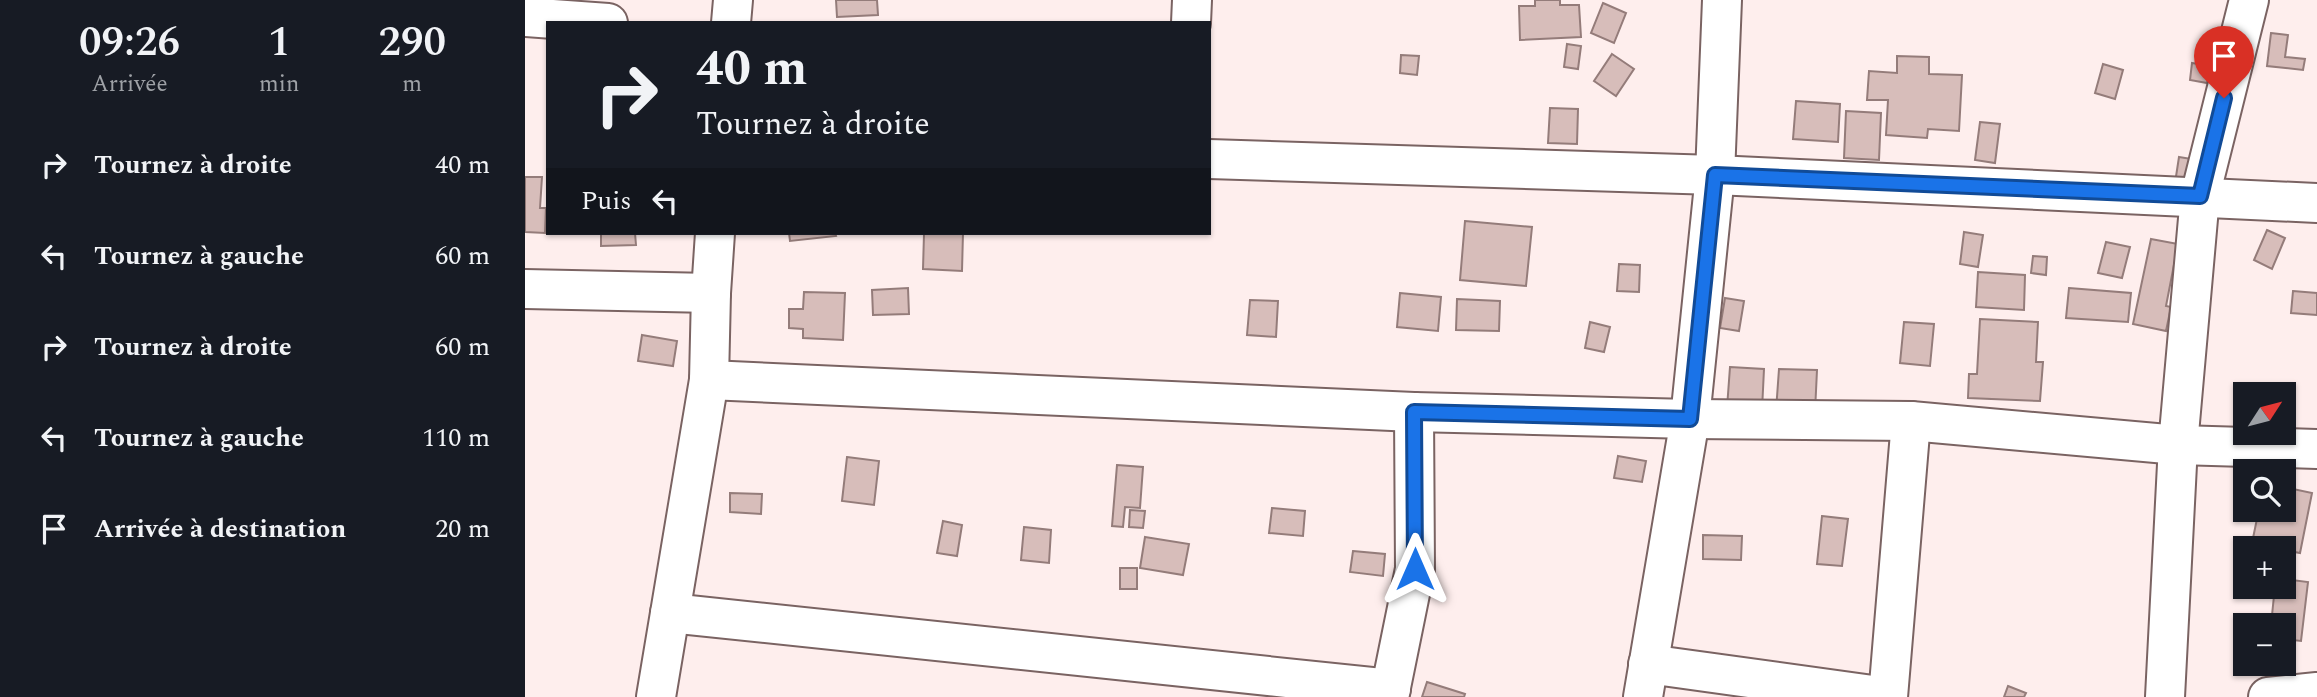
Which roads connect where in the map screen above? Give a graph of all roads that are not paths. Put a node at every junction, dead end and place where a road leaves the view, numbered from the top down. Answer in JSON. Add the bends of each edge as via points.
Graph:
{"nodes":[{"id":1,"x":733,"y":0,"type":"edge"},
{"id":2,"x":1192,"y":0,"type":"edge"},
{"id":3,"x":1722,"y":0,"type":"edge"},
{"id":4,"x":2249,"y":0,"type":"edge"},
{"id":5,"x":525,"y":17,"type":"edge"},
{"id":6,"x":580,"y":21,"type":"edge"},
{"id":7,"x":731,"y":21,"type":"edge"},
{"id":8,"x":1191,"y":21,"type":"edge"},
{"id":9,"x":1211,"y":159,"type":"edge"},
{"id":10,"x":1715,"y":175,"type":"junction"},
{"id":11,"x":2200,"y":196,"type":"junction"},
{"id":12,"x":2317,"y":203,"type":"edge"},
{"id":13,"x":715,"y":235,"type":"edge"},
{"id":14,"x":525,"y":289,"type":"edge"},
{"id":15,"x":711,"y":293,"type":"junction"},
{"id":16,"x":709,"y":380,"type":"junction"},
{"id":17,"x":1414,"y":412,"type":"junction"},
{"id":18,"x":1690,"y":419,"type":"junction"},
{"id":19,"x":1911,"y":421,"type":"junction"},
{"id":20,"x":2178,"y":445,"type":"junction"},
{"id":21,"x":2317,"y":449,"type":"edge"},
{"id":22,"x":670,"y":613,"type":"junction"},
{"id":23,"x":1645,"y":680,"type":"edge"},
{"id":24,"x":2317,"y":692,"type":"edge"},
{"id":25,"x":1390,"y":693,"type":"edge"},
{"id":26,"x":656,"y":697,"type":"edge"},
{"id":27,"x":1887,"y":697,"type":"edge"},
{"id":28,"x":2165,"y":697,"type":"edge"},
{"id":29,"x":2269,"y":697,"type":"edge"}],
"edges":[{"from":1,"to":7,"type":"street"},
{"from":2,"to":8,"type":"street"},
{"from":3,"to":10,"type":"street"},
{"from":4,"to":11,"type":"street"},
{"from":5,"to":6,"type":"street"},
{"from":9,"to":10,"type":"street"},
{"from":10,"to":11,"type":"street"},
{"from":10,"to":18,"type":"street"},
{"from":11,"to":12,"type":"street"},
{"from":11,"to":20,"type":"street"},
{"from":13,"to":15,"type":"street"},
{"from":14,"to":15,"type":"street"},
{"from":15,"to":16,"type":"street"},
{"from":16,"to":17,"type":"street"},
{"from":16,"to":22,"type":"street"},
{"from":17,"to":18,"type":"street"},
{"from":17,"to":25,"type":"street","via":[[1415,569]]},
{"from":18,"to":19,"type":"street"},
{"from":18,"to":23,"type":"street"},
{"from":19,"to":20,"type":"street"},
{"from":19,"to":27,"type":"street"},
{"from":20,"to":21,"type":"street"},
{"from":20,"to":28,"type":"street"},
{"from":22,"to":25,"type":"street"},
{"from":22,"to":26,"type":"street"},
{"from":23,"to":27,"type":"street"},
{"from":24,"to":29,"type":"street"}]}
